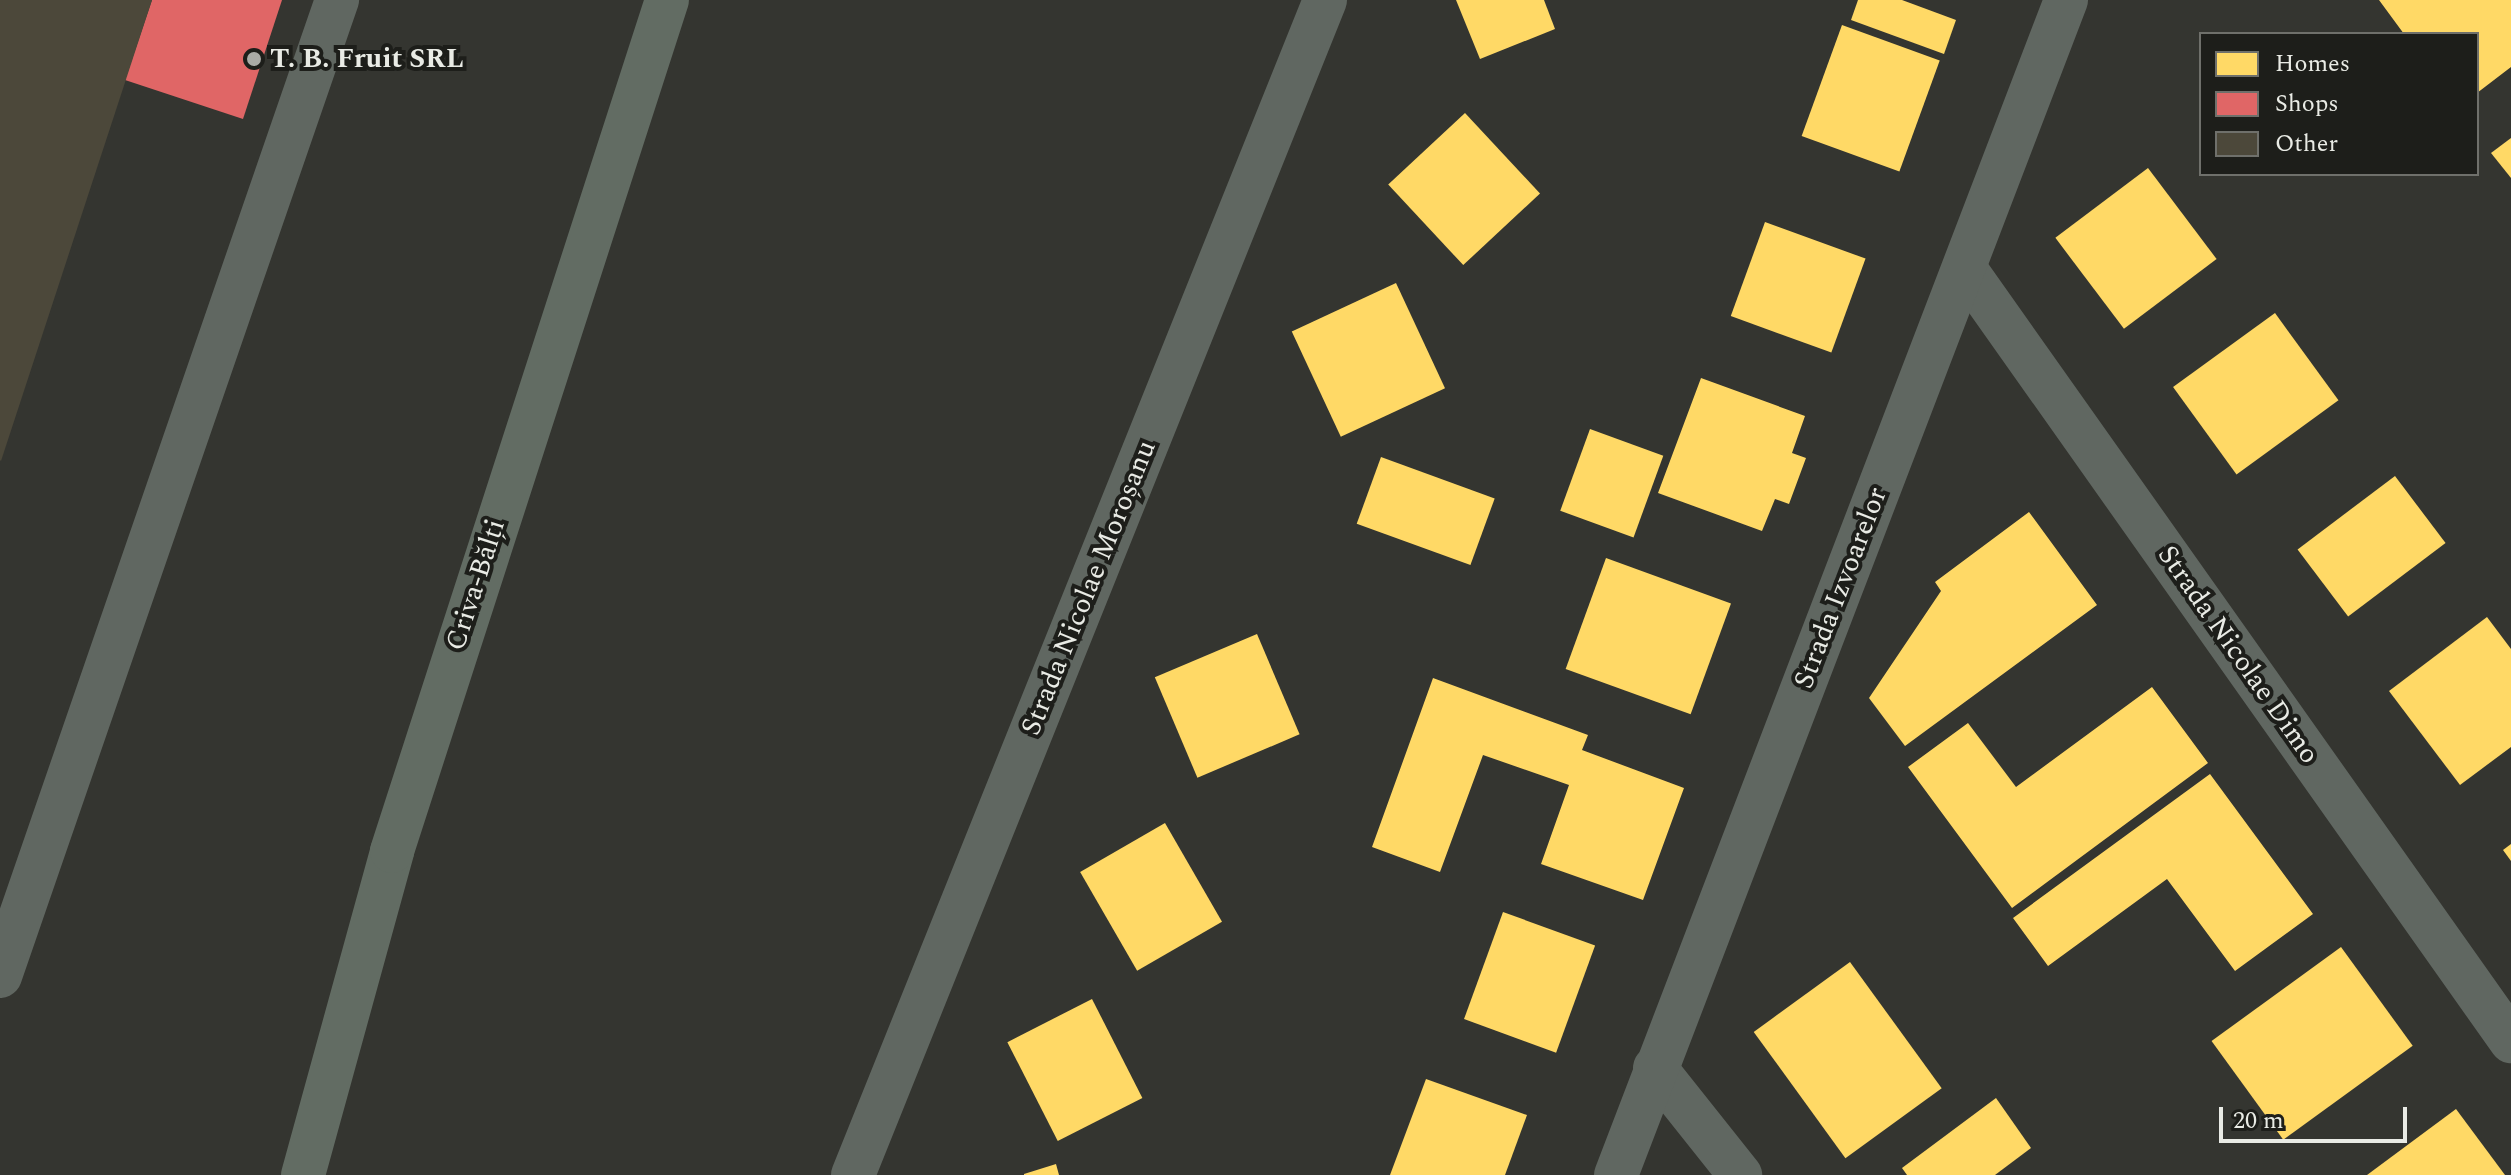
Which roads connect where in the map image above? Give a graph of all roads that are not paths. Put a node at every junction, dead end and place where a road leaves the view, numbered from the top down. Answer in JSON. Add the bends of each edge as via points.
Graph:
{"nodes":[{"id":1,"x":337,"y":0,"type":"edge"},
{"id":2,"x":667,"y":0,"type":"edge"},
{"id":3,"x":1325,"y":0,"type":"edge"},
{"id":4,"x":2066,"y":0,"type":"edge"},
{"id":5,"x":1965,"y":269,"type":"junction"},
{"id":6,"x":0,"y":976,"type":"edge"},
{"id":7,"x":2511,"y":1041,"type":"edge"},
{"id":8,"x":1655,"y":1068,"type":"junction"},
{"id":9,"x":303,"y":1175,"type":"edge"},
{"id":10,"x":853,"y":1175,"type":"edge"},
{"id":11,"x":1616,"y":1175,"type":"edge"},
{"id":12,"x":1740,"y":1175,"type":"edge"}],
"edges":[{"from":1,"to":6,"type":"street"},
{"from":2,"to":9,"type":"highway","name":"Criva-Bălți","via":[[392,851]]},
{"from":3,"to":10,"type":"street","name":"Strada Nicolae Moroșanu"},
{"from":4,"to":5,"type":"street","name":"Strada Izvoarelor"},
{"from":5,"to":7,"type":"street","name":"Strada Nicolae Dimo"},
{"from":5,"to":8,"type":"street","name":"Strada Izvoarelor"},
{"from":8,"to":11,"type":"street","name":"Strada Izvoarelor"},
{"from":8,"to":12,"type":"street"}]}
